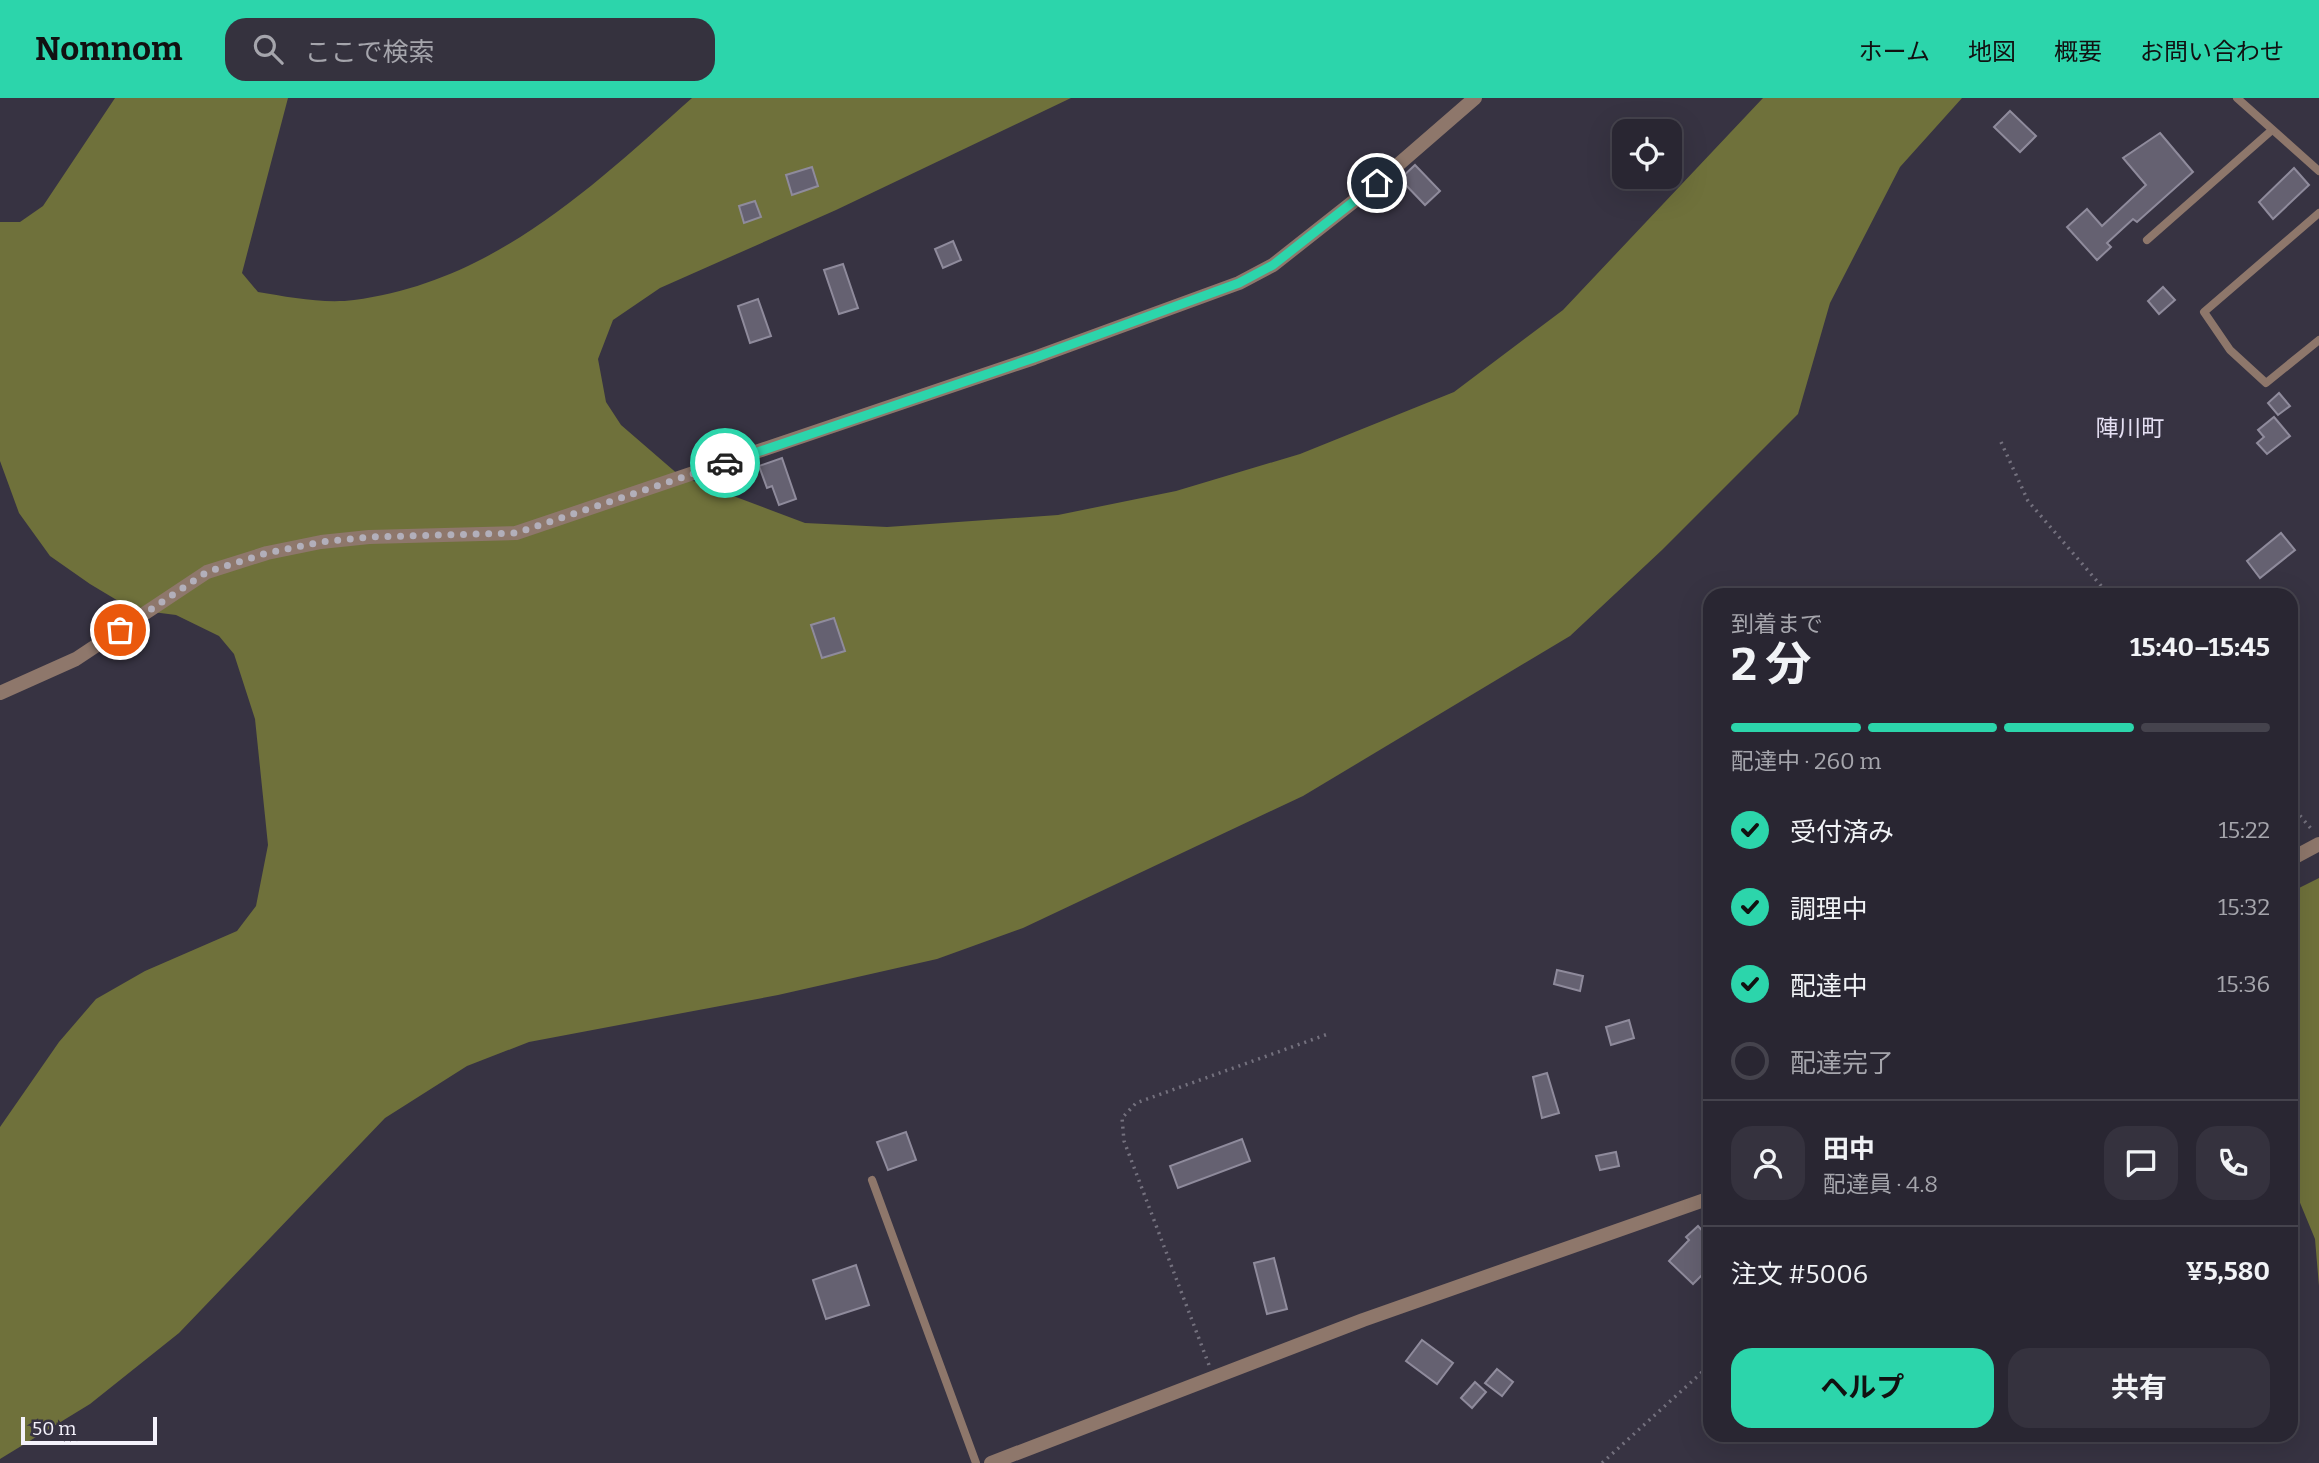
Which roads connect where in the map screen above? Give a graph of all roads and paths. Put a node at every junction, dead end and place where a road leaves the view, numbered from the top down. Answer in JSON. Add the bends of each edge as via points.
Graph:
{"nodes":[{"id":1,"x":1475,"y":98,"type":"edge"},
{"id":2,"x":2237,"y":98,"type":"edge"},
{"id":3,"x":2272,"y":130,"type":"junction"},
{"id":4,"x":2319,"y":171,"type":"edge"},
{"id":5,"x":2319,"y":213,"type":"edge"},
{"id":6,"x":2147,"y":240,"type":"dead end"},
{"id":7,"x":2319,"y":340,"type":"edge"},
{"id":8,"x":2001,"y":442,"type":"dead end"},
{"id":9,"x":2103,"y":588,"type":"edge"},
{"id":10,"x":0,"y":693,"type":"edge"},
{"id":11,"x":2298,"y":813,"type":"edge"},
{"id":12,"x":2319,"y":837,"type":"edge"},
{"id":13,"x":2319,"y":844,"type":"edge"},
{"id":14,"x":2298,"y":855,"type":"edge"},
{"id":15,"x":1328,"y":1034,"type":"dead end"},
{"id":16,"x":872,"y":1180,"type":"dead end"},
{"id":17,"x":1703,"y":1201,"type":"edge"},
{"id":18,"x":1703,"y":1371,"type":"edge"},
{"id":19,"x":1213,"y":1376,"type":"junction"},
{"id":20,"x":976,"y":1463,"type":"edge"},
{"id":21,"x":991,"y":1463,"type":"edge"},
{"id":22,"x":1602,"y":1463,"type":"edge"}],
"edges":[{"from":1,"to":10,"type":"street","via":[[1273,265],[1239,283],[1034,358],[516,533],[321,542],[207,572],[76,659]]},
{"from":2,"to":3,"type":"lane"},
{"from":3,"to":4,"type":"lane"},
{"from":3,"to":6,"type":"lane"},
{"from":5,"to":7,"type":"lane","via":[[2204,312],[2230,349],[2266,383]]},
{"from":8,"to":9,"type":"path","via":[[2028,501]]},
{"from":11,"to":12,"type":"path"},
{"from":13,"to":14,"type":"street"},
{"from":15,"to":19,"type":"path","via":[[1136,1102],[1122,1118],[1124,1141]]},
{"from":16,"to":20,"type":"lane"},
{"from":17,"to":19,"type":"street"},
{"from":18,"to":22,"type":"path"},
{"from":19,"to":21,"type":"street"}]}
